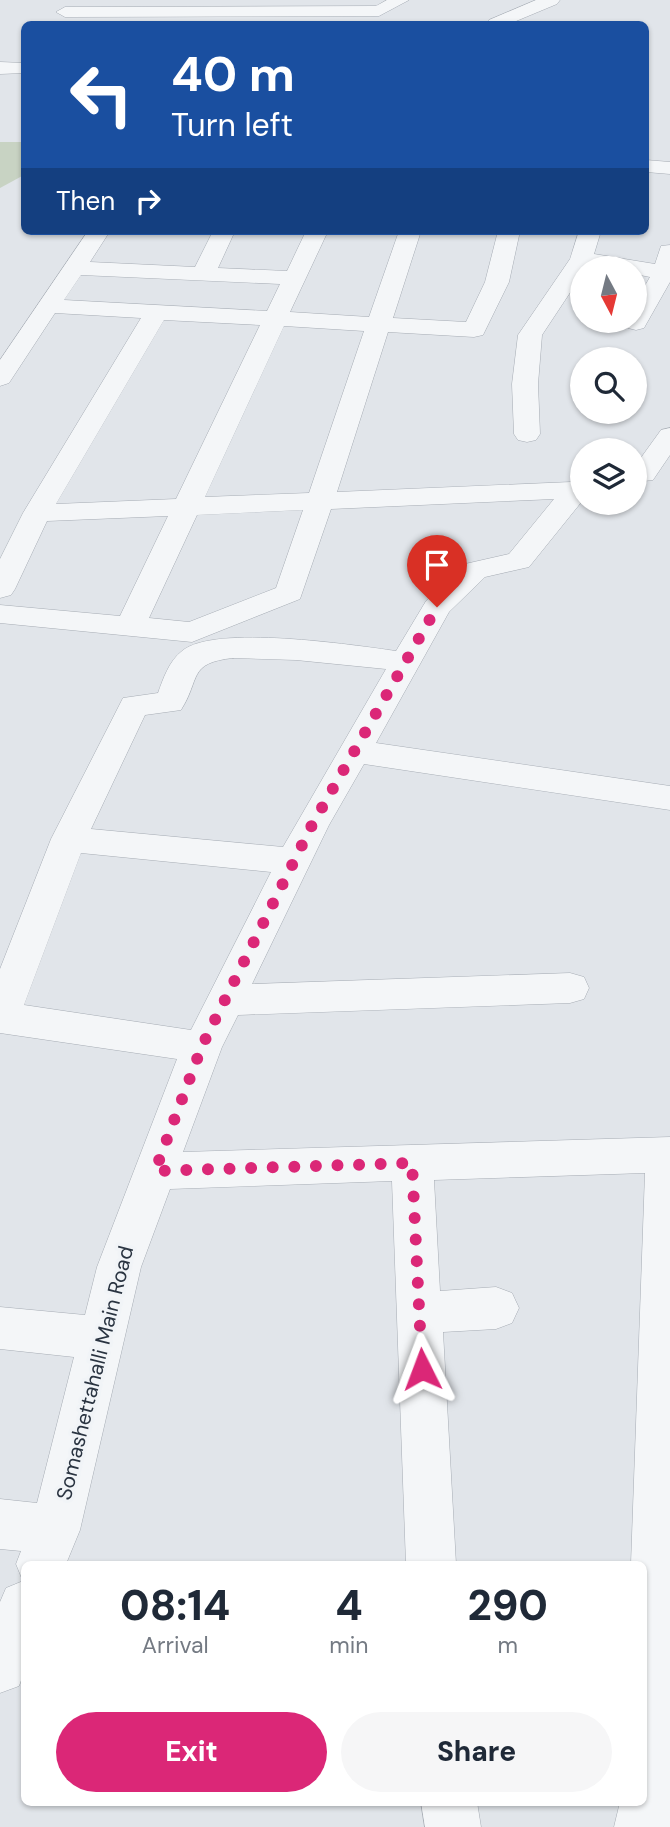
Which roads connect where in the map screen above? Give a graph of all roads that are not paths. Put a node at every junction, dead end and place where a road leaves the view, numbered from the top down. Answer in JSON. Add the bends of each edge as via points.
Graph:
{"nodes":[{"id":1,"x":72,"y":0,"type":"edge"},
{"id":2,"x":400,"y":0,"type":"edge"},
{"id":3,"x":551,"y":0,"type":"edge"},
{"id":4,"x":153,"y":6,"type":"edge"},
{"id":5,"x":231,"y":6,"type":"edge"},
{"id":6,"x":317,"y":6,"type":"edge"},
{"id":7,"x":502,"y":21,"type":"edge"},
{"id":8,"x":0,"y":68,"type":"edge"},
{"id":9,"x":21,"y":68,"type":"edge"},
{"id":10,"x":649,"y":166,"type":"edge"},
{"id":11,"x":670,"y":168,"type":"edge"},
{"id":12,"x":96,"y":235,"type":"edge"},
{"id":13,"x":222,"y":235,"type":"edge"},
{"id":14,"x":315,"y":235,"type":"edge"},
{"id":15,"x":409,"y":235,"type":"edge"},
{"id":16,"x":508,"y":235,"type":"edge"},
{"id":17,"x":589,"y":235,"type":"edge"},
{"id":18,"x":670,"y":247,"type":"edge"},
{"id":19,"x":582,"y":256,"type":"edge"},
{"id":20,"x":74,"y":268,"type":"junction"},
{"id":21,"x":648,"y":270,"type":"edge"},
{"id":22,"x":667,"y":273,"type":"edge"},
{"id":23,"x":203,"y":274,"type":"junction"},
{"id":24,"x":570,"y":275,"type":"edge"},
{"id":25,"x":295,"y":278,"type":"junction"},
{"id":26,"x":648,"y":304,"type":"edge"},
{"id":27,"x":49,"y":306,"type":"junction"},
{"id":28,"x":157,"y":311,"type":"junction"},
{"id":29,"x":277,"y":317,"type":"junction"},
{"id":30,"x":380,"y":324,"type":"junction"},
{"id":31,"x":0,"y":378,"type":"edge"},
{"id":32,"x":527,"y":434,"type":"dead end"},
{"id":33,"x":570,"y":489,"type":"edge"},
{"id":34,"x":321,"y":501,"type":"junction"},
{"id":35,"x":570,"y":501,"type":"edge"},
{"id":36,"x":187,"y":507,"type":"junction"},
{"id":37,"x":37,"y":513,"type":"junction"},
{"id":38,"x":0,"y":589,"type":"edge"},
{"id":39,"x":0,"y":614,"type":"edge"},
{"id":40,"x":130,"y":626,"type":"junction"},
{"id":41,"x":407,"y":662,"type":"junction"},
{"id":42,"x":355,"y":751,"type":"junction"},
{"id":43,"x":670,"y":798,"type":"edge"},
{"id":44,"x":69,"y":839,"type":"junction"},
{"id":45,"x":294,"y":860,"type":"junction"},
{"id":46,"x":570,"y":988,"type":"dead end"},
{"id":47,"x":225,"y":1000,"type":"junction"},
{"id":48,"x":0,"y":1017,"type":"edge"},
{"id":49,"x":202,"y":1046,"type":"junction"},
{"id":50,"x":412,"y":1163,"type":"junction"},
{"id":51,"x":155,"y":1171,"type":"junction"},
{"id":52,"x":496,"y":1308,"type":"dead end"},
{"id":53,"x":419,"y":1313,"type":"junction"},
{"id":54,"x":0,"y":1328,"type":"edge"},
{"id":55,"x":102,"y":1338,"type":"junction"},
{"id":56,"x":0,"y":1524,"type":"edge"},
{"id":57,"x":48,"y":1547,"type":"edge"},
{"id":58,"x":431,"y":1561,"type":"edge"},
{"id":59,"x":647,"y":1800,"type":"edge"},
{"id":60,"x":450,"y":1806,"type":"edge"},
{"id":61,"x":646,"y":1806,"type":"edge"},
{"id":62,"x":453,"y":1827,"type":"edge"},
{"id":63,"x":642,"y":1827,"type":"edge"}],
"edges":[{"from":1,"to":4,"type":"street","via":[[65,12]]},
{"from":2,"to":6,"type":"street","via":[[379,11]]},
{"from":3,"to":7,"type":"street"},
{"from":4,"to":5,"type":"street"},
{"from":5,"to":6,"type":"street"},
{"from":8,"to":9,"type":"street"},
{"from":10,"to":11,"type":"street"},
{"from":12,"to":20,"type":"street"},
{"from":13,"to":23,"type":"street"},
{"from":14,"to":25,"type":"street"},
{"from":15,"to":30,"type":"street"},
{"from":16,"to":30,"type":"street","via":[[497,282],[474,330]]},
{"from":17,"to":19,"type":"street"},
{"from":18,"to":22,"type":"street"},
{"from":20,"to":23,"type":"street"},
{"from":20,"to":27,"type":"street"},
{"from":21,"to":22,"type":"street"},
{"from":22,"to":26,"type":"street"},
{"from":23,"to":25,"type":"street"},
{"from":24,"to":32,"type":"street","via":[[530,335]]},
{"from":25,"to":29,"type":"street"},
{"from":27,"to":28,"type":"street"},
{"from":27,"to":31,"type":"street"},
{"from":28,"to":29,"type":"street"},
{"from":28,"to":37,"type":"street"},
{"from":29,"to":30,"type":"street"},
{"from":29,"to":36,"type":"street"},
{"from":30,"to":34,"type":"street"},
{"from":33,"to":34,"type":"street"},
{"from":34,"to":36,"type":"street"},
{"from":34,"to":40,"type":"street","via":[[289,593],[192,632]]},
{"from":35,"to":41,"type":"street","name":"Somashettahalli Main Road","via":[[519,561],[475,570],[437,607]]},
{"from":36,"to":37,"type":"street"},
{"from":36,"to":40,"type":"street"},
{"from":37,"to":38,"type":"street"},
{"from":39,"to":40,"type":"street"},
{"from":41,"to":42,"type":"street","name":"Somashettahalli Main Road"},
{"from":41,"to":44,"type":"street","via":[[351,654],[221,648],[196,655],[181,674],[170,703],[134,705]]},
{"from":42,"to":43,"type":"street"},
{"from":42,"to":45,"type":"street","name":"Somashettahalli Main Road"},
{"from":44,"to":45,"type":"street"},
{"from":44,"to":48,"type":"street"},
{"from":45,"to":47,"type":"street","name":"Somashettahalli Main Road"},
{"from":46,"to":47,"type":"street"},
{"from":47,"to":49,"type":"street","name":"Somashettahalli Main Road"},
{"from":48,"to":49,"type":"street"},
{"from":49,"to":51,"type":"street","name":"Somashettahalli Main Road"},
{"from":50,"to":51,"type":"street"},
{"from":50,"to":53,"type":"street"},
{"from":50,"to":59,"type":"street","via":[[667,1154]]},
{"from":51,"to":55,"type":"street","name":"Somashettahalli Main Road","via":[[119,1267]]},
{"from":52,"to":53,"type":"street"},
{"from":53,"to":58,"type":"street"},
{"from":54,"to":55,"type":"street"},
{"from":55,"to":57,"type":"street","name":"Somashettahalli Main Road"},
{"from":56,"to":57,"type":"street"},
{"from":60,"to":62,"type":"street"},
{"from":61,"to":63,"type":"street"}]}
